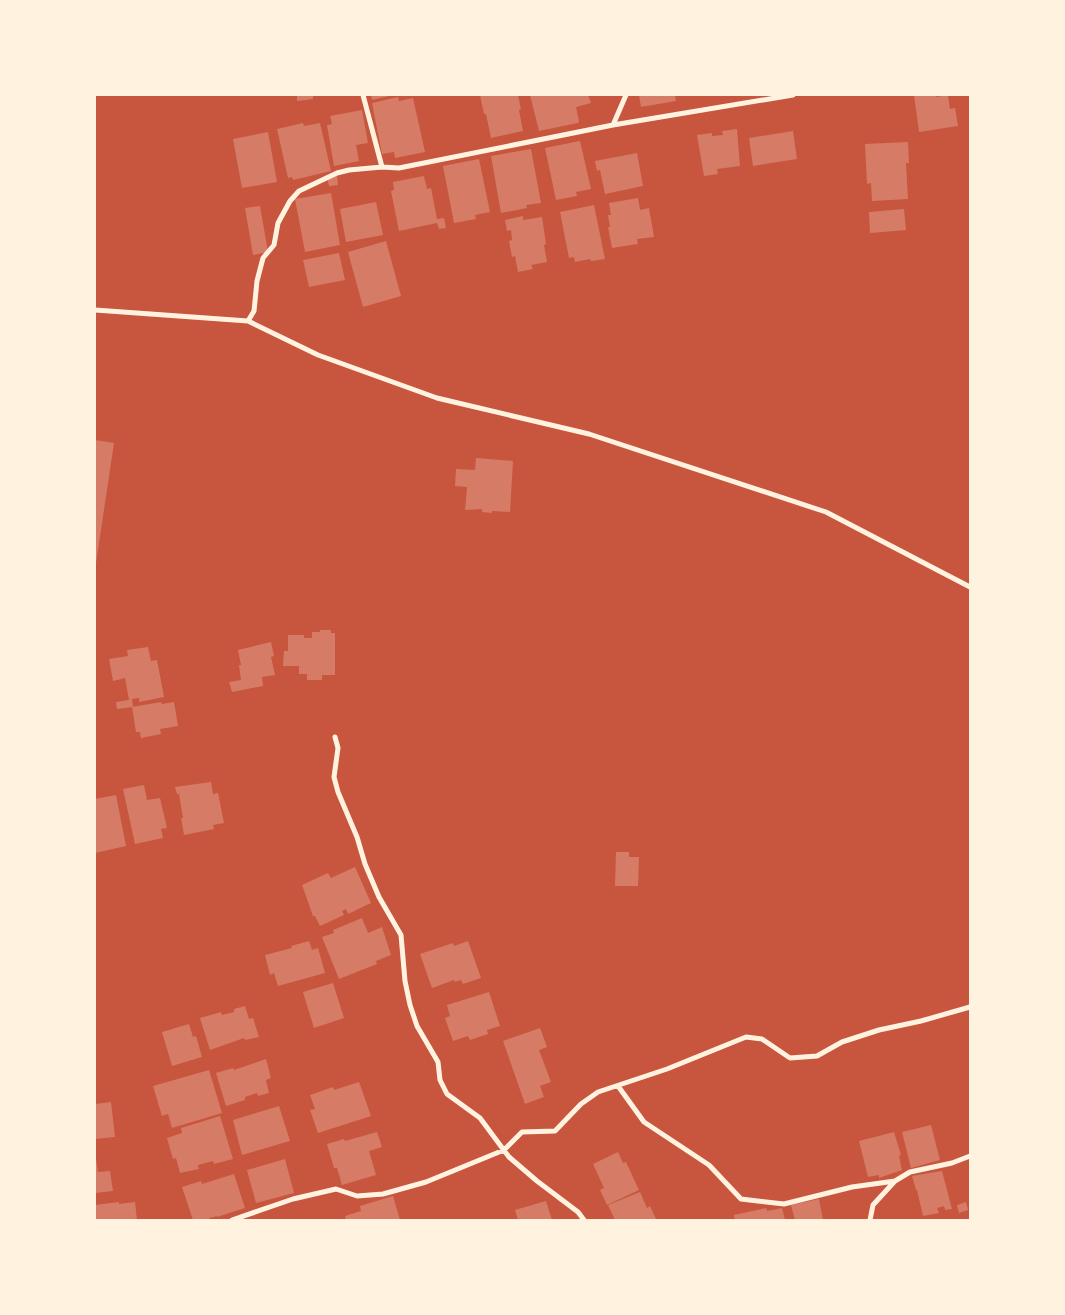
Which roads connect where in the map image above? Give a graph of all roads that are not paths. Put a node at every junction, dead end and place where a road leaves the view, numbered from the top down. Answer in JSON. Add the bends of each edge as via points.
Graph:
{"nodes":[{"id":1,"x":363,"y":95,"type":"edge"},
{"id":2,"x":626,"y":95,"type":"edge"},
{"id":3,"x":793,"y":95,"type":"edge"},
{"id":4,"x":614,"y":125,"type":"junction"},
{"id":5,"x":382,"y":167,"type":"junction"},
{"id":6,"x":95,"y":310,"type":"edge"},
{"id":7,"x":248,"y":321,"type":"junction"},
{"id":8,"x":970,"y":587,"type":"edge"},
{"id":9,"x":335,"y":737,"type":"dead end"},
{"id":10,"x":970,"y":1007,"type":"edge"},
{"id":11,"x":618,"y":1086,"type":"junction"},
{"id":12,"x":504,"y":1150,"type":"junction"},
{"id":13,"x":970,"y":1156,"type":"edge"},
{"id":14,"x":896,"y":1181,"type":"junction"},
{"id":15,"x":232,"y":1220,"type":"edge"},
{"id":16,"x":584,"y":1220,"type":"edge"},
{"id":17,"x":870,"y":1220,"type":"edge"}],
"edges":[{"from":1,"to":5,"type":"street"},
{"from":2,"to":4,"type":"street"},
{"from":3,"to":4,"type":"street"},
{"from":4,"to":5,"type":"street","via":[[399,168]]},
{"from":5,"to":7,"type":"street","via":[[337,173],[294,196],[278,223],[274,244],[263,258],[254,311]]},
{"from":6,"to":7,"type":"street"},
{"from":7,"to":8,"type":"street","via":[[318,355],[437,398],[589,434],[826,512]]},
{"from":9,"to":12,"type":"street","via":[[338,748],[334,777],[338,792],[379,897],[400,935],[405,981],[416,1026],[438,1062],[440,1080],[448,1094],[480,1118]]},
{"from":10,"to":11,"type":"street","via":[[879,1030],[842,1042],[817,1056],[790,1058],[762,1039],[746,1037]]},
{"from":11,"to":12,"type":"street","via":[[598,1092],[581,1104],[555,1131],[522,1132]]},
{"from":11,"to":14,"type":"street","via":[[644,1122],[709,1165],[741,1199],[784,1204],[852,1187]]},
{"from":12,"to":15,"type":"street","via":[[426,1182],[383,1194],[357,1196],[336,1189],[293,1199]]},
{"from":12,"to":16,"type":"street"},
{"from":13,"to":14,"type":"street","via":[[910,1172]]},
{"from":14,"to":17,"type":"street","via":[[873,1205]]}]}
